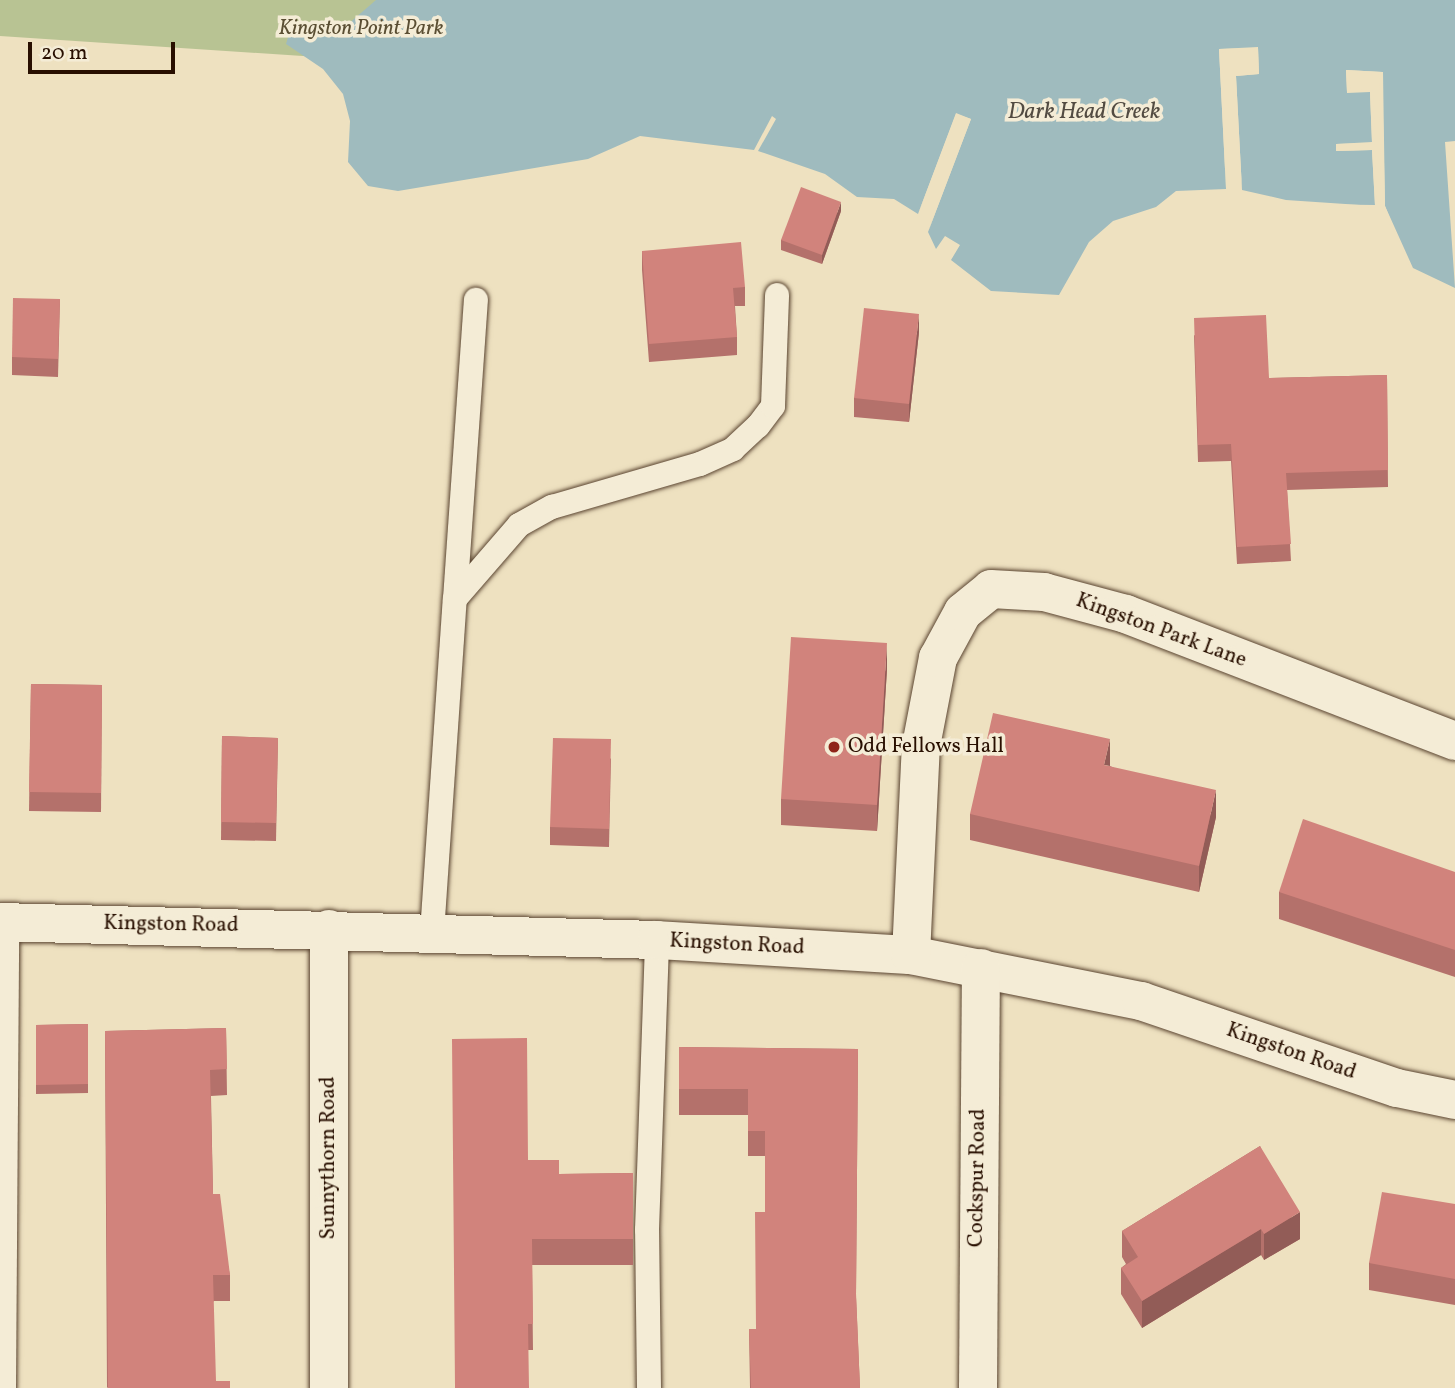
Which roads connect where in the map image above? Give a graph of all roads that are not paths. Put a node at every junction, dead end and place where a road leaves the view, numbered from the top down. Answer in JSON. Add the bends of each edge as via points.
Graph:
{"nodes":[{"id":1,"x":778,"y":295,"type":"dead end"},
{"id":2,"x":476,"y":300,"type":"dead end"},
{"id":3,"x":455,"y":599,"type":"junction"},
{"id":4,"x":1455,"y":741,"type":"edge"},
{"id":5,"x":4,"y":922,"type":"edge"},
{"id":6,"x":328,"y":929,"type":"junction"},
{"id":7,"x":432,"y":933,"type":"junction"},
{"id":8,"x":657,"y":940,"type":"junction"},
{"id":9,"x":911,"y":955,"type":"junction"},
{"id":10,"x":981,"y":968,"type":"junction"},
{"id":11,"x":1455,"y":1100,"type":"edge"},
{"id":12,"x":4,"y":1388,"type":"edge"},
{"id":13,"x":329,"y":1388,"type":"edge"},
{"id":14,"x":649,"y":1388,"type":"edge"},
{"id":15,"x":978,"y":1388,"type":"edge"}],
"edges":[{"from":1,"to":3,"type":"lane","via":[[773,406],[758,426],[733,449],[700,464],[552,507],[519,525]]},
{"from":2,"to":3,"type":"lane"},
{"from":3,"to":7,"type":"lane"},
{"from":4,"to":9,"type":"street","name":"Kingston Park Lane","via":[[1126,614],[1045,592],[991,589],[958,618],[938,657],[921,746]]},
{"from":5,"to":6,"type":"street","name":"Kingston Road"},
{"from":5,"to":12,"type":"lane"},
{"from":6,"to":7,"type":"street","name":"Kingston Road"},
{"from":6,"to":13,"type":"street","name":"Sunnythorn Road"},
{"from":7,"to":8,"type":"street","name":"Kingston Road"},
{"from":8,"to":9,"type":"street","name":"Kingston Road"},
{"from":8,"to":14,"type":"lane","via":[[647,1230]]},
{"from":9,"to":10,"type":"street","name":"Kingston Road"},
{"from":10,"to":11,"type":"street","name":"Kingston Road","via":[[1141,1001],[1397,1088]]},
{"from":10,"to":15,"type":"street","name":"Cockspur Road"}]}
